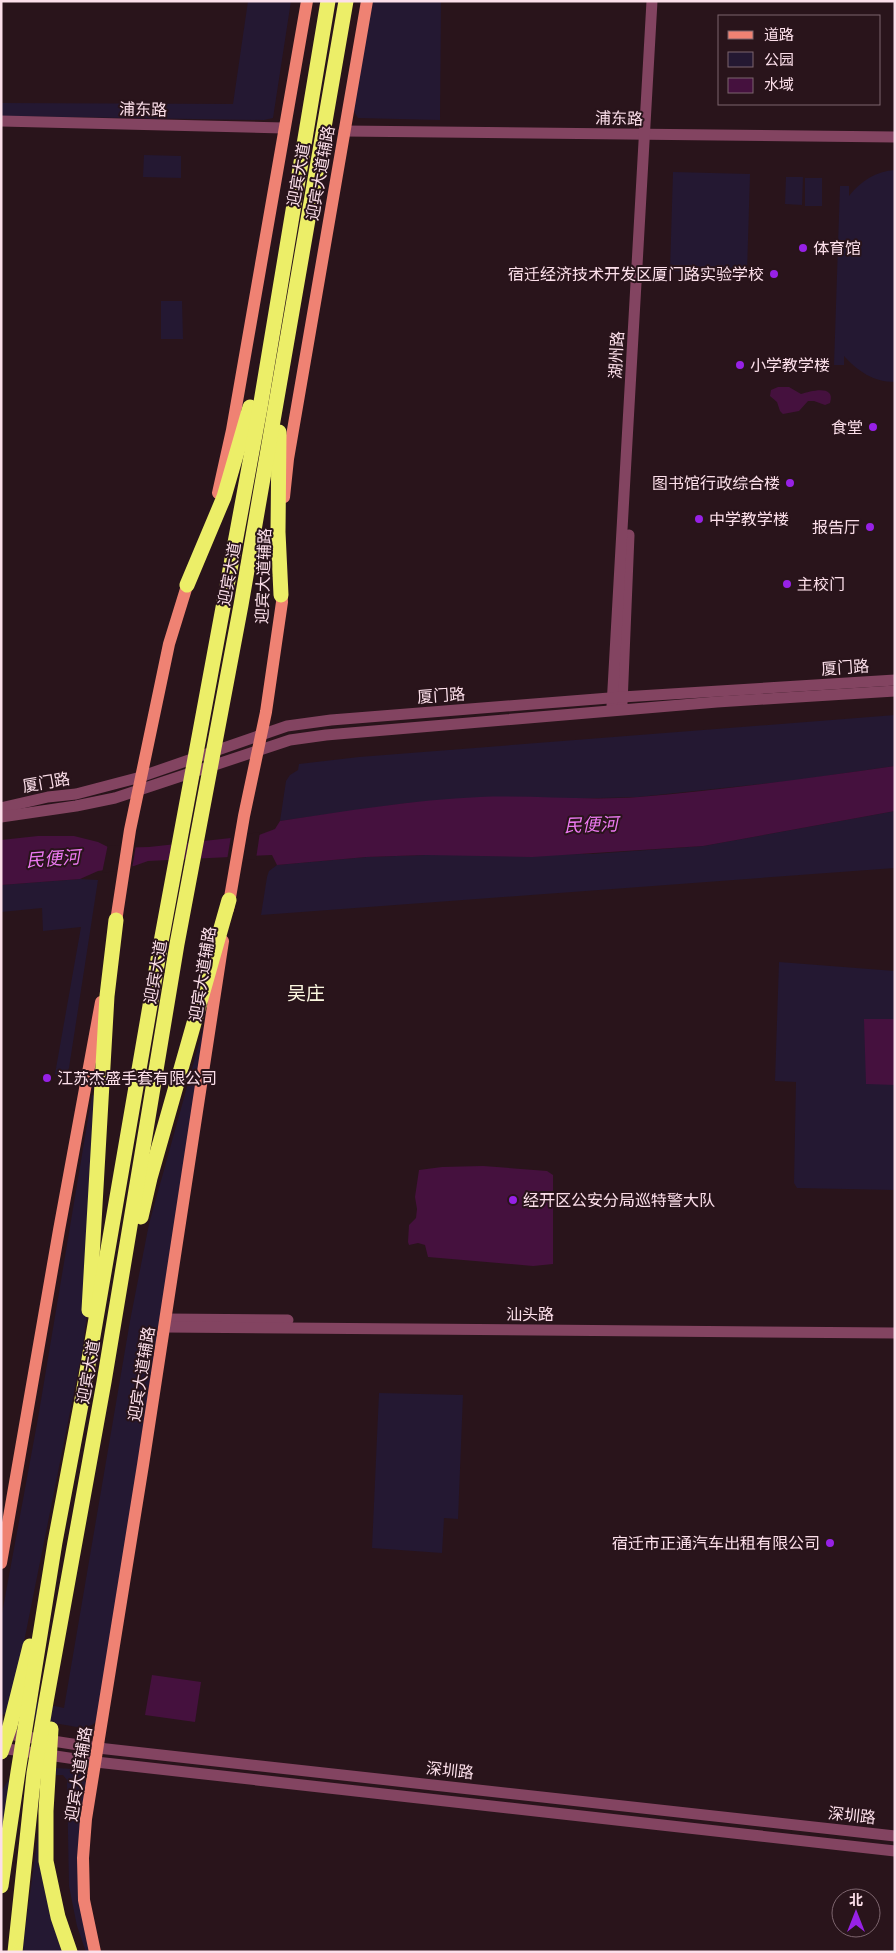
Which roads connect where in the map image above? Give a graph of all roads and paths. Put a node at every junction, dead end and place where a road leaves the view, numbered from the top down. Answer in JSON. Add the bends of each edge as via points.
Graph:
{"nodes":[{"id":1,"x":307,"y":1,"type":"edge"},
{"id":2,"x":322,"y":1,"type":"edge"},
{"id":3,"x":328,"y":1,"type":"edge"},
{"id":4,"x":367,"y":1,"type":"edge"},
{"id":5,"x":652,"y":1,"type":"edge"},
{"id":6,"x":346,"y":2,"type":"edge"},
{"id":7,"x":322,"y":34,"type":"junction"},
{"id":8,"x":1,"y":121,"type":"edge"},
{"id":9,"x":284,"y":128,"type":"junction"},
{"id":10,"x":344,"y":131,"type":"junction"},
{"id":11,"x":649,"y":134,"type":"junction"},
{"id":12,"x":895,"y":137,"type":"edge"},
{"id":13,"x":289,"y":233,"type":"junction"},
{"id":14,"x":282,"y":369,"type":"junction"},
{"id":15,"x":187,"y":585,"type":"junction"},
{"id":16,"x":281,"y":595,"type":"junction"},
{"id":17,"x":895,"y":676,"type":"edge"},
{"id":18,"x":895,"y":680,"type":"edge"},
{"id":19,"x":879,"y":681,"type":"junction"},
{"id":20,"x":895,"y":691,"type":"edge"},
{"id":21,"x":869,"y":692,"type":"junction"},
{"id":22,"x":895,"y":696,"type":"edge"},
{"id":23,"x":617,"y":698,"type":"junction"},
{"id":24,"x":617,"y":711,"type":"junction"},
{"id":25,"x":261,"y":735,"type":"junction"},
{"id":26,"x":258,"y":750,"type":"junction"},
{"id":27,"x":142,"y":777,"type":"junction"},
{"id":28,"x":138,"y":791,"type":"junction"},
{"id":29,"x":1,"y":808,"type":"edge"},
{"id":30,"x":1,"y":816,"type":"edge"},
{"id":31,"x":229,"y":900,"type":"junction"},
{"id":32,"x":116,"y":920,"type":"junction"},
{"id":33,"x":165,"y":1323,"type":"junction"},
{"id":34,"x":895,"y":1327,"type":"edge"},
{"id":35,"x":895,"y":1333,"type":"edge"},
{"id":36,"x":104,"y":1382,"type":"junction"},
{"id":37,"x":83,"y":1394,"type":"junction"},
{"id":38,"x":1,"y":1563,"type":"edge"},
{"id":39,"x":24,"y":1698,"type":"junction"},
{"id":40,"x":1,"y":1733,"type":"edge"},
{"id":41,"x":1,"y":1748,"type":"edge"},
{"id":42,"x":98,"y":1748,"type":"junction"},
{"id":43,"x":1,"y":1752,"type":"edge"},
{"id":44,"x":96,"y":1762,"type":"junction"},
{"id":45,"x":41,"y":1775,"type":"junction"},
{"id":46,"x":895,"y":1836,"type":"edge"},
{"id":47,"x":895,"y":1851,"type":"edge"},
{"id":48,"x":1,"y":1886,"type":"edge"},
{"id":49,"x":15,"y":1952,"type":"edge"},
{"id":50,"x":70,"y":1952,"type":"edge"},
{"id":51,"x":95,"y":1952,"type":"edge"}],
"edges":[{"from":1,"to":9,"type":"main road"},
{"from":2,"to":7,"type":"highway"},
{"from":3,"to":7,"type":"highway","name":"迎宾大道"},
{"from":4,"to":10,"type":"main road","name":"迎宾大道辅路"},
{"from":5,"to":11,"type":"street","name":"湖州路"},
{"from":6,"to":14,"type":"highway","name":"迎宾大道"},
{"from":7,"to":13,"type":"highway","name":"迎宾大道"},
{"from":8,"to":9,"type":"street","name":"浦东路"},
{"from":9,"to":15,"type":"main road","via":[[232,430],[216,499]]},
{"from":10,"to":11,"type":"street","name":"浦东路"},
{"from":10,"to":16,"type":"main road","name":"迎宾大道辅路","via":[[288,459],[281,524]]},
{"from":11,"to":12,"type":"street","name":"浦东路"},
{"from":11,"to":23,"type":"street","name":"湖州路"},
{"from":13,"to":15,"type":"highway","via":[[270,291],[249,414],[241,442],[224,497]]},
{"from":13,"to":37,"type":"highway","name":"迎宾大道"},
{"from":14,"to":16,"type":"highway","via":[[278,494]]},
{"from":14,"to":36,"type":"highway","name":"迎宾大道","via":[[177,944]]},
{"from":15,"to":27,"type":"main road","via":[[169,644]]},
{"from":16,"to":25,"type":"main road","name":"迎宾大道辅路"},
{"from":17,"to":19,"type":"street"},
{"from":18,"to":19,"type":"street","name":"厦门路"},
{"from":19,"to":23,"type":"street","name":"厦门路"},
{"from":20,"to":21,"type":"street","name":"厦门路"},
{"from":21,"to":22,"type":"street"},
{"from":21,"to":24,"type":"street","name":"厦门路"},
{"from":23,"to":24,"type":"street","name":"湖州路"},
{"from":23,"to":25,"type":"street","name":"厦门路","via":[[331,720],[287,726]]},
{"from":24,"to":26,"type":"street","name":"厦门路","via":[[326,735],[290,740]]},
{"from":25,"to":26,"type":"main road","name":"迎宾大道辅路"},
{"from":25,"to":27,"type":"street","name":"厦门路"},
{"from":26,"to":28,"type":"street","name":"厦门路"},
{"from":26,"to":31,"type":"main road","name":"迎宾大道辅路"},
{"from":27,"to":28,"type":"main road"},
{"from":27,"to":29,"type":"street","name":"厦门路"},
{"from":28,"to":30,"type":"street","name":"厦门路","via":[[76,806]]},
{"from":28,"to":32,"type":"main road"},
{"from":31,"to":33,"type":"main road","name":"迎宾大道辅路"},
{"from":31,"to":36,"type":"highway","via":[[150,1178]]},
{"from":32,"to":37,"type":"highway","via":[[107,996]]},
{"from":32,"to":38,"type":"main road"},
{"from":33,"to":34,"type":"street","name":"汕头路"},
{"from":33,"to":35,"type":"street","name":"汕头路"},
{"from":33,"to":42,"type":"main road","name":"迎宾大道辅路"},
{"from":36,"to":45,"type":"highway","name":"迎宾大道","via":[[72,1557]]},
{"from":37,"to":39,"type":"highway","name":"迎宾大道"},
{"from":39,"to":43,"type":"highway"},
{"from":39,"to":48,"type":"highway","via":[[18,1772]]},
{"from":40,"to":42,"type":"street","name":"深圳路"},
{"from":41,"to":44,"type":"street","name":"深圳路"},
{"from":42,"to":44,"type":"main road","name":"迎宾大道辅路"},
{"from":42,"to":46,"type":"street","name":"深圳路"},
{"from":44,"to":47,"type":"street","name":"深圳路"},
{"from":44,"to":51,"type":"main road","name":"迎宾大道辅路","via":[[83,1858],[84,1900]]},
{"from":45,"to":49,"type":"highway","name":"迎宾大道"},
{"from":45,"to":50,"type":"highway","via":[[46,1862]]}]}
